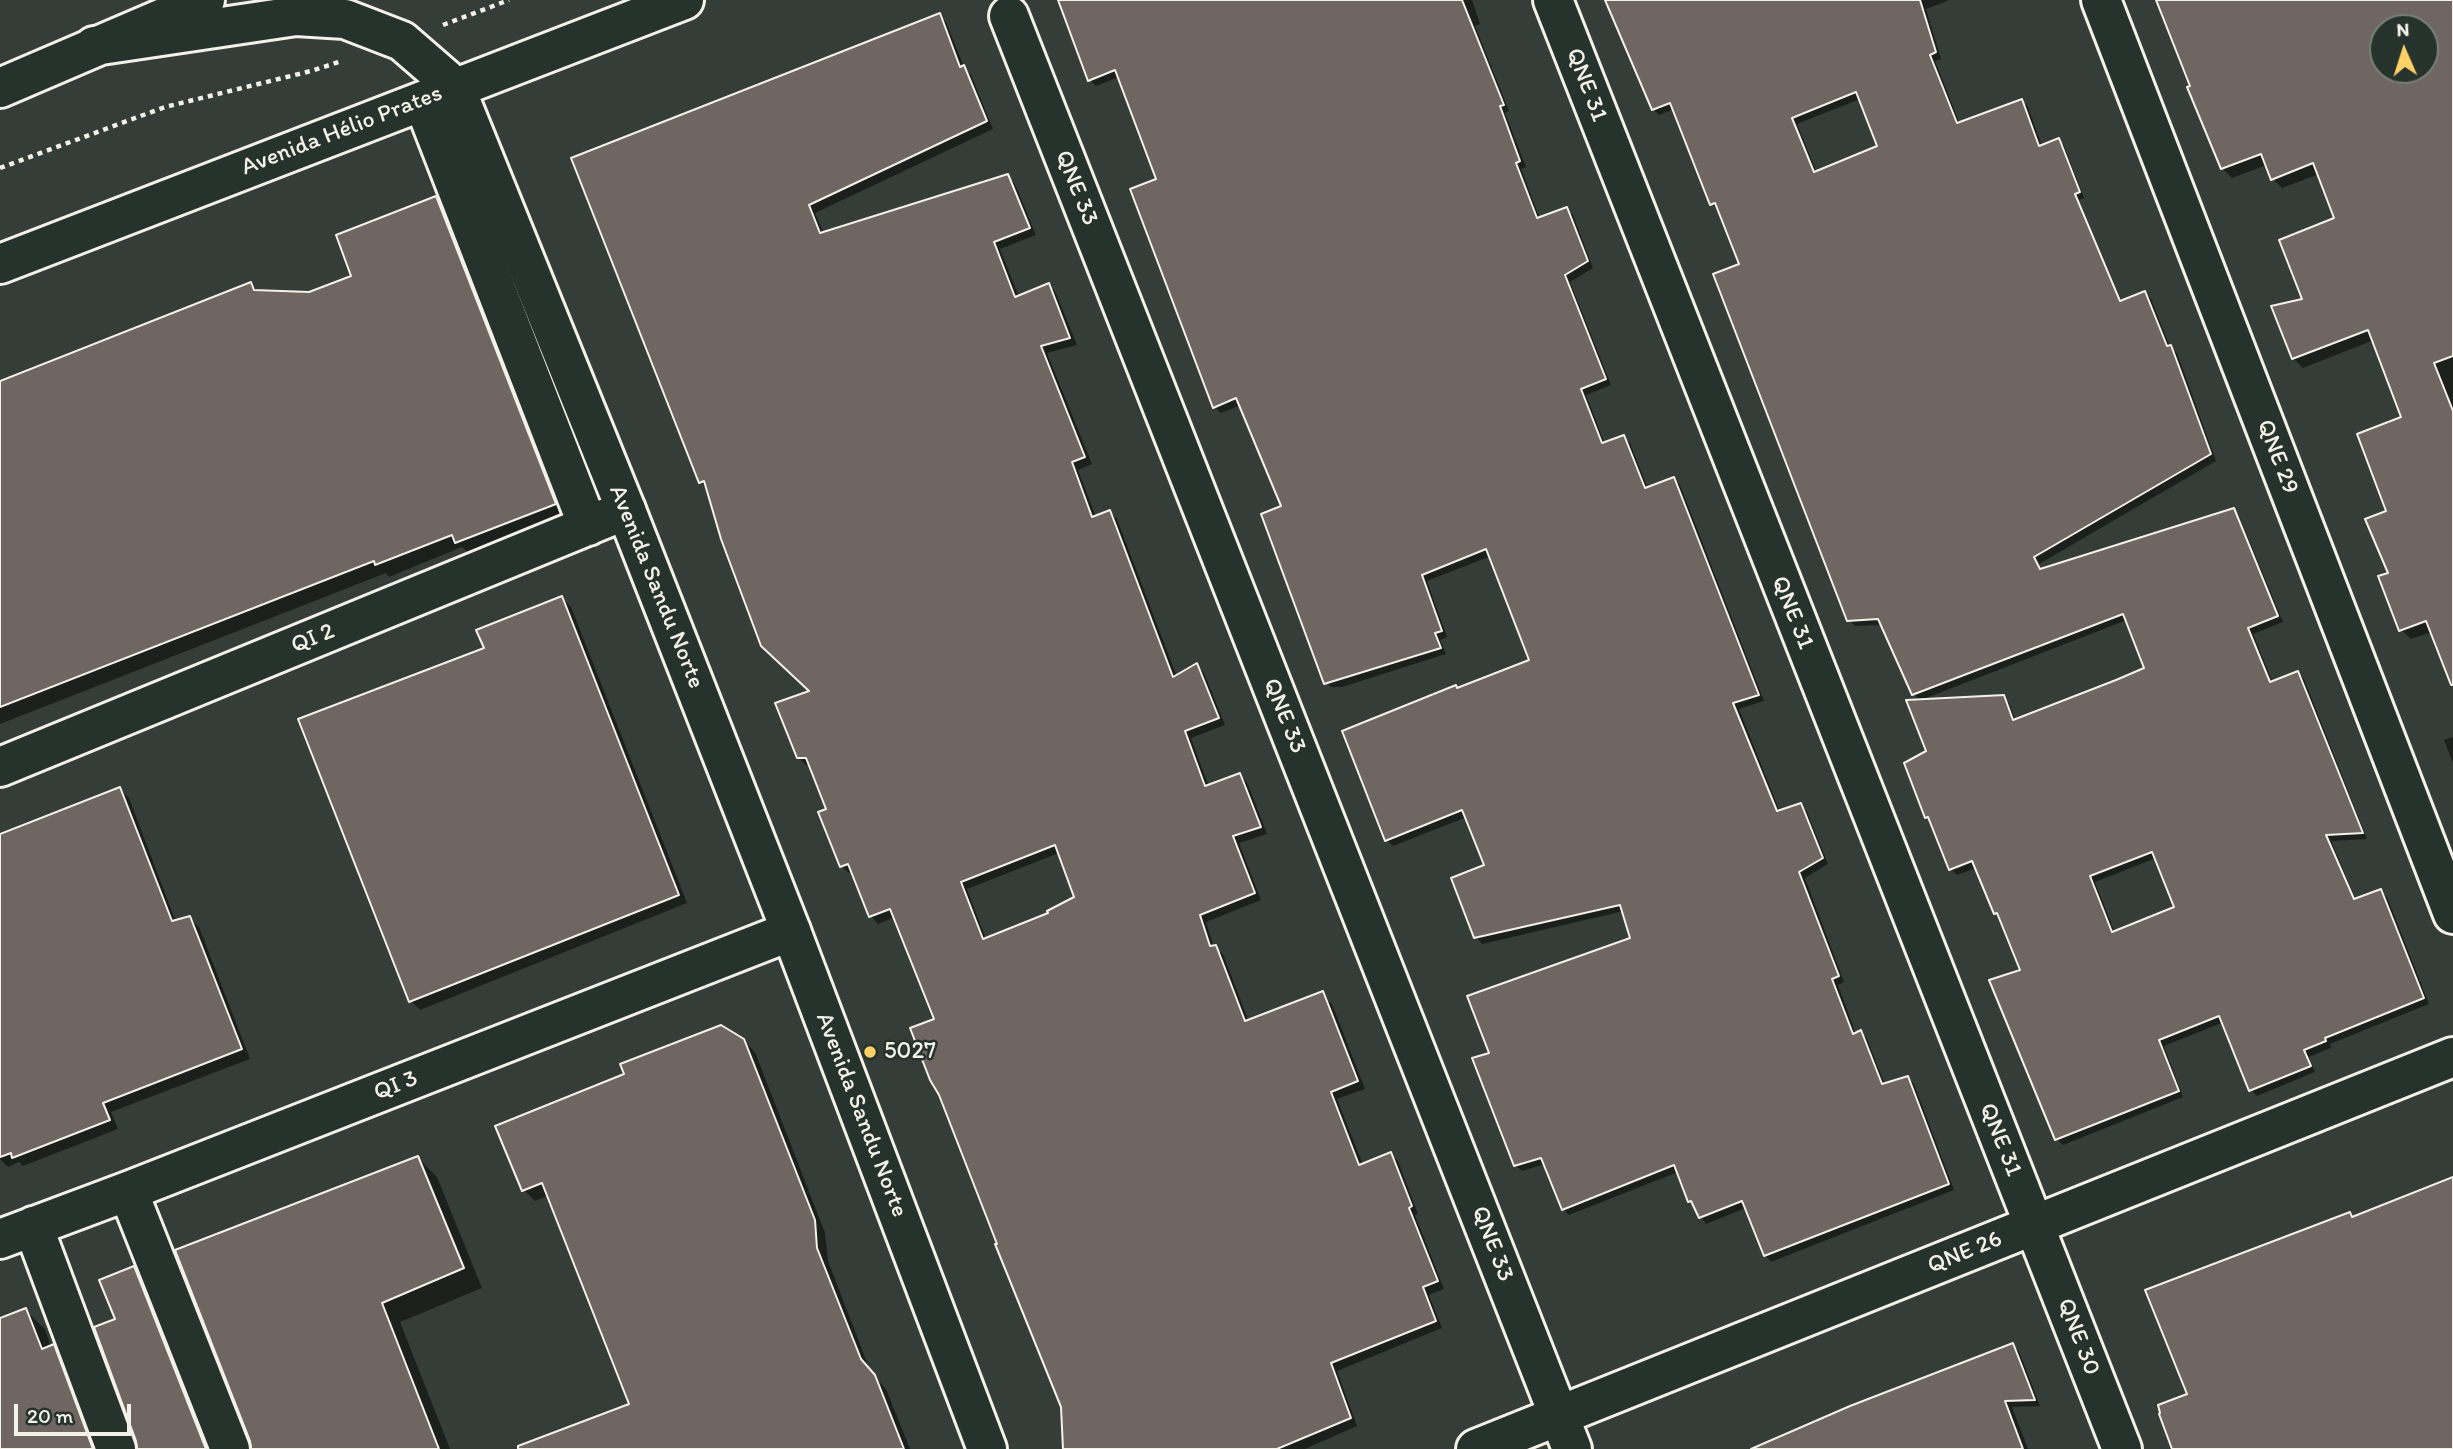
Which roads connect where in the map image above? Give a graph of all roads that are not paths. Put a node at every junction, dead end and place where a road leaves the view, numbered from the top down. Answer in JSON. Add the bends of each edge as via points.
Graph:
{"nodes":[{"id":1,"x":205,"y":0,"type":"edge"},
{"id":2,"x":684,"y":0,"type":"edge"},
{"id":3,"x":1553,"y":0,"type":"edge"},
{"id":4,"x":2101,"y":0,"type":"edge"},
{"id":5,"x":1009,"y":16,"type":"dead end"},
{"id":6,"x":94,"y":46,"type":"junction"},
{"id":7,"x":0,"y":88,"type":"edge"},
{"id":8,"x":439,"y":94,"type":"junction"},
{"id":9,"x":0,"y":264,"type":"edge"},
{"id":10,"x":626,"y":510,"type":"junction"},
{"id":11,"x":588,"y":526,"type":"junction"},
{"id":12,"x":0,"y":767,"type":"edge"},
{"id":13,"x":2453,"y":914,"type":"edge"},
{"id":14,"x":791,"y":931,"type":"junction"},
{"id":15,"x":2453,"y":1056,"type":"edge"},
{"id":16,"x":128,"y":1191,"type":"junction"},
{"id":17,"x":2034,"y":1225,"type":"junction"},
{"id":18,"x":17,"y":1232,"type":"edge"},
{"id":19,"x":1566,"y":1432,"type":"edge"},
{"id":20,"x":116,"y":1449,"type":"edge"},
{"id":21,"x":230,"y":1449,"type":"edge"},
{"id":22,"x":987,"y":1449,"type":"edge"},
{"id":23,"x":1476,"y":1449,"type":"edge"},
{"id":24,"x":2122,"y":1449,"type":"edge"}],
"edges":[{"from":1,"to":6,"type":"street"},
{"from":2,"to":8,"type":"street","name":"Avenida Hélio Prates"},
{"from":3,"to":17,"type":"street","name":"QNE 31"},
{"from":4,"to":13,"type":"street","name":"QNE 29"},
{"from":5,"to":19,"type":"street","name":"QNE 33"},
{"from":6,"to":7,"type":"street"},
{"from":6,"to":8,"type":"street","name":"Avenida Sandu Norte","via":[[296,16],[345,19],[402,41]]},
{"from":8,"to":9,"type":"street","name":"Avenida Hélio Prates"},
{"from":8,"to":10,"type":"street","name":"Avenida Sandu Norte"},
{"from":8,"to":11,"type":"street"},
{"from":10,"to":11,"type":"street","name":"QI 2"},
{"from":10,"to":14,"type":"street","name":"Avenida Sandu Norte"},
{"from":11,"to":12,"type":"street","name":"QI 2"},
{"from":14,"to":16,"type":"street","name":"QI 3"},
{"from":14,"to":22,"type":"street","name":"Avenida Sandu Norte"},
{"from":15,"to":17,"type":"street","name":"QNE 26"},
{"from":16,"to":18,"type":"street","name":"QI 3"},
{"from":16,"to":21,"type":"street"},
{"from":17,"to":19,"type":"street","name":"QNE 26"},
{"from":17,"to":24,"type":"street","name":"QNE 30"},
{"from":18,"to":20,"type":"street"},
{"from":19,"to":23,"type":"street","name":"QNE 26"}]}
